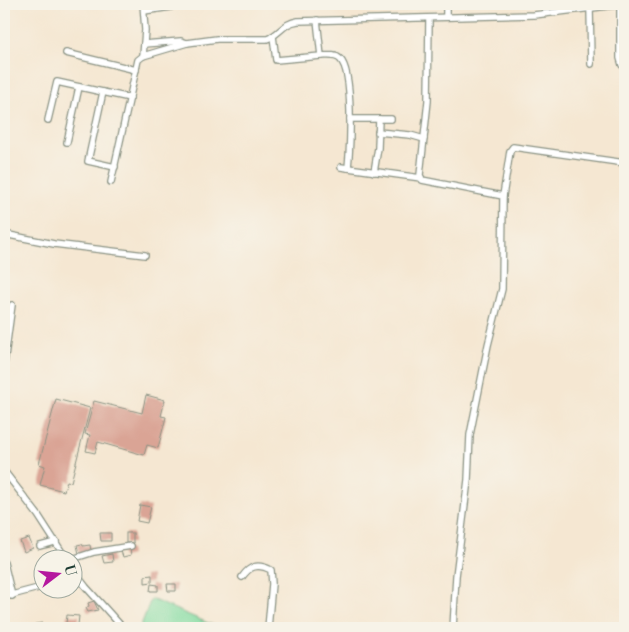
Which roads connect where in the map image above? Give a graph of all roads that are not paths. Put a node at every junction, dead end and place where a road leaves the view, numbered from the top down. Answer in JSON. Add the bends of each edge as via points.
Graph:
{"nodes":[{"id":1,"x":174,"y":4,"type":"edge"},
{"id":2,"x":446,"y":4,"type":"edge"},
{"id":3,"x":622,"y":4,"type":"edge"},
{"id":4,"x":605,"y":5,"type":"edge"},
{"id":5,"x":144,"y":7,"type":"edge"},
{"id":6,"x":590,"y":8,"type":"junction"},
{"id":7,"x":446,"y":17,"type":"junction"},
{"id":8,"x":429,"y":18,"type":"junction"},
{"id":9,"x":317,"y":20,"type":"junction"},
{"id":10,"x":273,"y":36,"type":"junction"},
{"id":11,"x":144,"y":44,"type":"junction"},
{"id":12,"x":186,"y":44,"type":"junction"},
{"id":13,"x":66,"y":53,"type":"dead end"},
{"id":14,"x":143,"y":56,"type":"junction"},
{"id":15,"x":321,"y":56,"type":"junction"},
{"id":16,"x":591,"y":64,"type":"dead end"},
{"id":17,"x":625,"y":67,"type":"edge"},
{"id":18,"x":136,"y":70,"type":"junction"},
{"id":19,"x":79,"y":87,"type":"junction"},
{"id":20,"x":103,"y":92,"type":"junction"},
{"id":21,"x":130,"y":98,"type":"junction"},
{"id":22,"x":350,"y":119,"type":"junction"},
{"id":23,"x":379,"y":119,"type":"junction"},
{"id":24,"x":391,"y":119,"type":"dead end"},
{"id":25,"x":48,"y":120,"type":"dead end"},
{"id":26,"x":378,"y":132,"type":"junction"},
{"id":27,"x":424,"y":139,"type":"junction"},
{"id":28,"x":67,"y":142,"type":"dead end"},
{"id":29,"x":625,"y":163,"type":"edge"},
{"id":30,"x":115,"y":167,"type":"junction"},
{"id":31,"x":341,"y":167,"type":"dead end"},
{"id":32,"x":348,"y":168,"type":"junction"},
{"id":33,"x":374,"y":172,"type":"junction"},
{"id":34,"x":421,"y":178,"type":"junction"},
{"id":35,"x":111,"y":182,"type":"dead end"},
{"id":36,"x":504,"y":196,"type":"junction"},
{"id":37,"x":4,"y":234,"type":"edge"},
{"id":38,"x":145,"y":255,"type":"dead end"},
{"id":39,"x":12,"y":305,"type":"dead end"},
{"id":40,"x":4,"y":364,"type":"edge"},
{"id":41,"x":4,"y":471,"type":"edge"},
{"id":42,"x":56,"y":541,"type":"junction"},
{"id":43,"x":40,"y":546,"type":"dead end"},
{"id":44,"x":131,"y":546,"type":"dead end"},
{"id":45,"x":62,"y":550,"type":"edge"},
{"id":46,"x":82,"y":556,"type":"edge"},
{"id":47,"x":4,"y":563,"type":"edge"},
{"id":48,"x":242,"y":577,"type":"dead end"},
{"id":49,"x":82,"y":584,"type":"edge"},
{"id":50,"x":32,"y":590,"type":"edge"},
{"id":51,"x":12,"y":596,"type":"junction"},
{"id":52,"x":4,"y":597,"type":"edge"},
{"id":53,"x":123,"y":628,"type":"edge"},
{"id":54,"x":268,"y":628,"type":"edge"},
{"id":55,"x":453,"y":628,"type":"edge"}],
"edges":[{"from":1,"to":5,"type":"street","via":[[171,7]]},
{"from":2,"to":7,"type":"street"},
{"from":3,"to":4,"type":"street"},
{"from":3,"to":17,"type":"street","via":[[620,58]]},
{"from":4,"to":6,"type":"street"},
{"from":5,"to":11,"type":"street"},
{"from":6,"to":7,"type":"street","via":[[534,15]]},
{"from":6,"to":16,"type":"street"},
{"from":7,"to":8,"type":"street"},
{"from":8,"to":9,"type":"street"},
{"from":8,"to":27,"type":"street"},
{"from":9,"to":10,"type":"street","via":[[287,24]]},
{"from":9,"to":15,"type":"street"},
{"from":10,"to":12,"type":"street"},
{"from":10,"to":15,"type":"street","via":[[276,60]]},
{"from":11,"to":12,"type":"street","via":[[181,41]]},
{"from":11,"to":14,"type":"street"},
{"from":12,"to":14,"type":"street"},
{"from":13,"to":18,"type":"street"},
{"from":14,"to":18,"type":"street","via":[[138,60]]},
{"from":15,"to":22,"type":"street","via":[[337,56],[344,64]]},
{"from":18,"to":21,"type":"street"},
{"from":19,"to":20,"type":"street"},
{"from":19,"to":25,"type":"street","via":[[56,82]]},
{"from":19,"to":28,"type":"street"},
{"from":20,"to":21,"type":"street"},
{"from":20,"to":30,"type":"street","via":[[88,161]]},
{"from":21,"to":30,"type":"street"},
{"from":22,"to":23,"type":"street"},
{"from":22,"to":32,"type":"street"},
{"from":23,"to":24,"type":"street"},
{"from":23,"to":26,"type":"street"},
{"from":26,"to":27,"type":"street"},
{"from":26,"to":33,"type":"street"},
{"from":27,"to":34,"type":"street"},
{"from":29,"to":36,"type":"street","via":[[513,147]]},
{"from":30,"to":35,"type":"street"},
{"from":31,"to":32,"type":"street"},
{"from":32,"to":33,"type":"street"},
{"from":33,"to":34,"type":"street"},
{"from":34,"to":36,"type":"street","via":[[423,181]]},
{"from":36,"to":55,"type":"street","via":[[502,289],[470,435]]},
{"from":37,"to":38,"type":"street","via":[[54,244]]},
{"from":39,"to":40,"type":"street"},
{"from":41,"to":42,"type":"street"},
{"from":42,"to":43,"type":"street"},
{"from":42,"to":45,"type":"street"},
{"from":44,"to":46,"type":"street"},
{"from":47,"to":51,"type":"street"},
{"from":48,"to":54,"type":"street","via":[[252,567],[271,570]]},
{"from":49,"to":53,"type":"street"},
{"from":50,"to":51,"type":"street"},
{"from":51,"to":52,"type":"street"}]}
